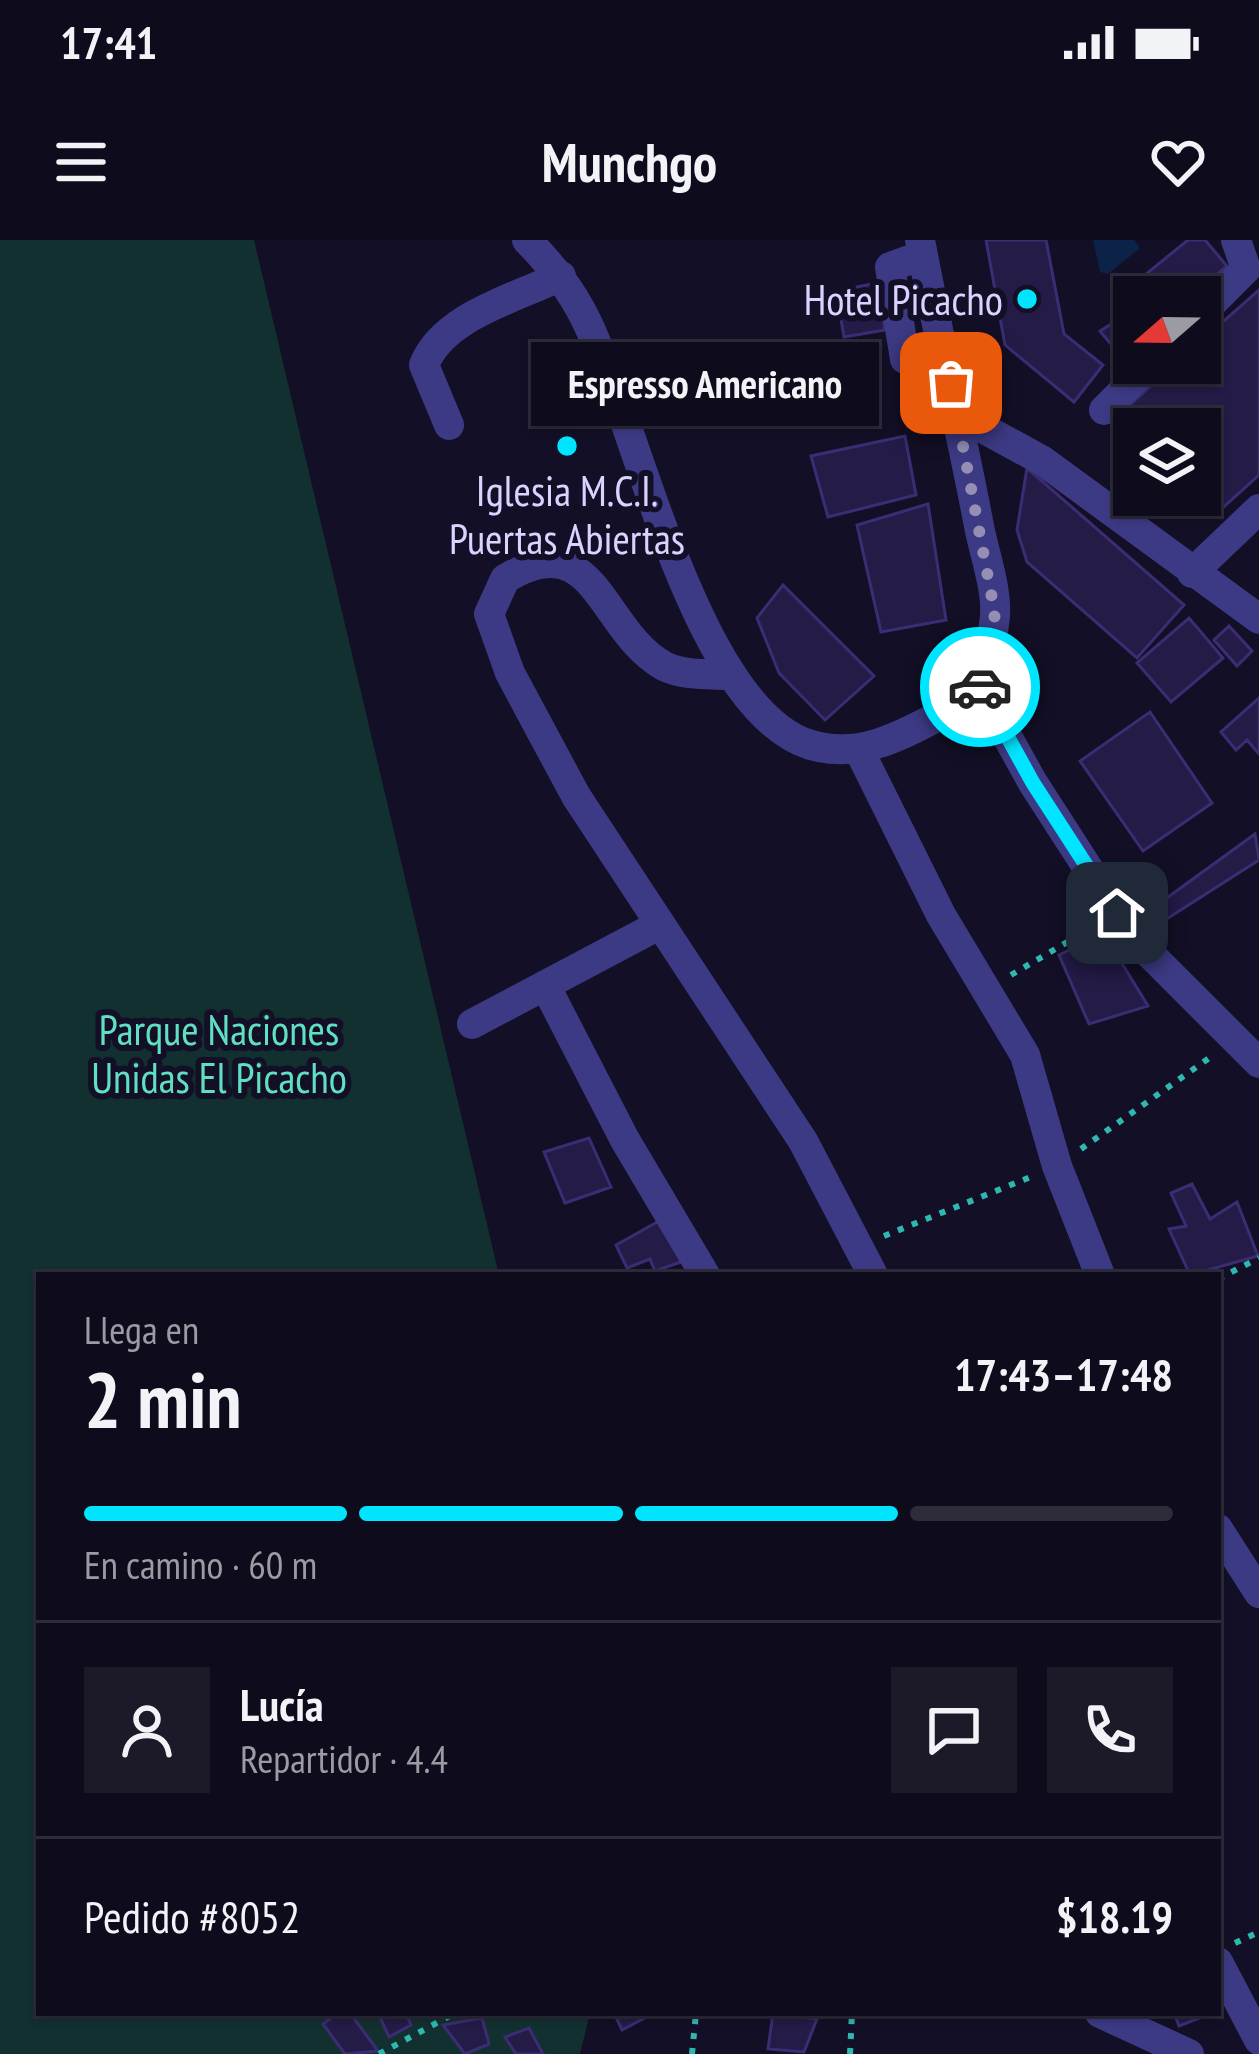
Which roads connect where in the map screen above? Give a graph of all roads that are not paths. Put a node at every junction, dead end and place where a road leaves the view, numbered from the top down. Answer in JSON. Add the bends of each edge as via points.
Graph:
{"nodes":[{"id":1,"x":527,"y":240,"type":"edge"},
{"id":2,"x":1236,"y":240,"type":"edge"},
{"id":3,"x":921,"y":248,"type":"edge"},
{"id":4,"x":562,"y":276,"type":"junction"},
{"id":5,"x":1221,"y":293,"type":"edge"},
{"id":6,"x":904,"y":359,"type":"dead end"},
{"id":7,"x":1130,"y":384,"type":"edge"},
{"id":8,"x":1104,"y":410,"type":"dead end"},
{"id":9,"x":958,"y":415,"type":"junction"},
{"id":10,"x":449,"y":425,"type":"dead end"},
{"id":11,"x":1259,"y":509,"type":"edge"},
{"id":12,"x":1192,"y":573,"type":"junction"},
{"id":13,"x":1259,"y":620,"type":"edge"},
{"id":14,"x":730,"y":675,"type":"junction"},
{"id":15,"x":977,"y":682,"type":"junction"},
{"id":16,"x":859,"y":750,"type":"junction"},
{"id":17,"x":657,"y":926,"type":"junction"},
{"id":18,"x":545,"y":985,"type":"junction"},
{"id":19,"x":472,"y":1024,"type":"dead end"},
{"id":20,"x":1259,"y":1063,"type":"edge"},
{"id":21,"x":703,"y":1272,"type":"edge"},
{"id":22,"x":872,"y":1272,"type":"edge"},
{"id":23,"x":1099,"y":1272,"type":"edge"},
{"id":24,"x":1221,"y":1534,"type":"edge"},
{"id":25,"x":1253,"y":1583,"type":"edge"},
{"id":26,"x":1221,"y":1587,"type":"edge"},
{"id":27,"x":1221,"y":1968,"type":"edge"},
{"id":28,"x":1107,"y":2016,"type":"edge"},
{"id":29,"x":1259,"y":2040,"type":"edge"},
{"id":30,"x":1189,"y":2054,"type":"edge"}],
"edges":[{"from":1,"to":4,"type":"street"},
{"from":2,"to":5,"type":"street","via":[[1246,269]]},
{"from":3,"to":6,"type":"street","via":[[890,267]]},
{"from":3,"to":9,"type":"street"},
{"from":4,"to":10,"type":"street","via":[[432,343],[424,365]]},
{"from":4,"to":14,"type":"street"},
{"from":7,"to":8,"type":"street"},
{"from":9,"to":12,"type":"street","via":[[1043,461]]},
{"from":9,"to":15,"type":"street","via":[[995,614]]},
{"from":11,"to":12,"type":"street"},
{"from":12,"to":13,"type":"street"},
{"from":14,"to":16,"type":"street","via":[[779,729],[808,745]]},
{"from":14,"to":17,"type":"street","via":[[664,666],[565,562],[543,561],[505,579],[489,614],[510,673],[576,796]]},
{"from":15,"to":16,"type":"street","via":[[946,712]]},
{"from":15,"to":20,"type":"street","via":[[1131,935]]},
{"from":16,"to":23,"type":"street","via":[[941,915],[1025,1055]]},
{"from":17,"to":18,"type":"street"},
{"from":17,"to":22,"type":"street","via":[[803,1141]]},
{"from":18,"to":19,"type":"street"},
{"from":18,"to":21,"type":"street"},
{"from":24,"to":25,"type":"street"},
{"from":25,"to":26,"type":"street"},
{"from":27,"to":29,"type":"street"},
{"from":28,"to":30,"type":"street"}]}
